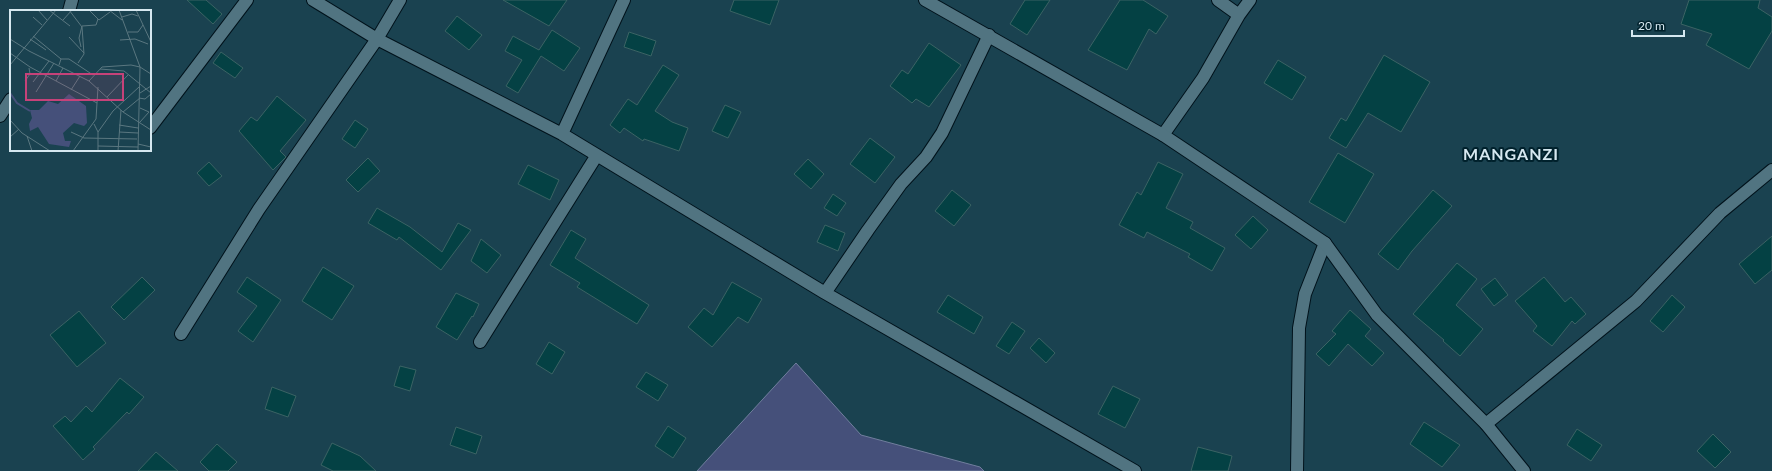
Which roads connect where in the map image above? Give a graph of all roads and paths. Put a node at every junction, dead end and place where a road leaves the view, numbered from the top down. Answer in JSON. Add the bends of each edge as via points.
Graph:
{"nodes":[{"id":1,"x":72,"y":0,"type":"edge"},
{"id":2,"x":247,"y":0,"type":"edge"},
{"id":3,"x":312,"y":0,"type":"edge"},
{"id":4,"x":400,"y":0,"type":"edge"},
{"id":5,"x":624,"y":0,"type":"edge"},
{"id":6,"x":925,"y":0,"type":"edge"},
{"id":7,"x":1218,"y":0,"type":"edge"},
{"id":8,"x":1250,"y":0,"type":"edge"},
{"id":9,"x":69,"y":10,"type":"edge"},
{"id":10,"x":1239,"y":15,"type":"junction"},
{"id":11,"x":989,"y":35,"type":"junction"},
{"id":12,"x":377,"y":39,"type":"junction"},
{"id":13,"x":10,"y":101,"type":"edge"},
{"id":14,"x":0,"y":116,"type":"edge"},
{"id":15,"x":151,"y":127,"type":"edge"},
{"id":16,"x":562,"y":134,"type":"junction"},
{"id":17,"x":1163,"y":135,"type":"junction"},
{"id":18,"x":597,"y":154,"type":"junction"},
{"id":19,"x":1772,"y":170,"type":"edge"},
{"id":20,"x":1325,"y":242,"type":"junction"},
{"id":21,"x":825,"y":293,"type":"junction"},
{"id":22,"x":180,"y":334,"type":"dead end"},
{"id":23,"x":480,"y":342,"type":"dead end"},
{"id":24,"x":1486,"y":424,"type":"junction"},
{"id":25,"x":1135,"y":471,"type":"edge"},
{"id":26,"x":1297,"y":471,"type":"edge"},
{"id":27,"x":1524,"y":471,"type":"edge"}],
"edges":[{"from":1,"to":9,"type":"street"},
{"from":2,"to":15,"type":"street"},
{"from":3,"to":12,"type":"street"},
{"from":4,"to":12,"type":"street"},
{"from":5,"to":16,"type":"street"},
{"from":6,"to":11,"type":"street"},
{"from":7,"to":10,"type":"street"},
{"from":8,"to":10,"type":"street"},
{"from":10,"to":17,"type":"street","via":[[1203,78]]},
{"from":11,"to":17,"type":"street"},
{"from":11,"to":21,"type":"street","via":[[942,133],[926,157],[901,184]]},
{"from":12,"to":16,"type":"street"},
{"from":12,"to":22,"type":"street","via":[[259,209]]},
{"from":13,"to":14,"type":"street"},
{"from":16,"to":18,"type":"street"},
{"from":17,"to":20,"type":"street"},
{"from":18,"to":21,"type":"street"},
{"from":18,"to":23,"type":"street"},
{"from":19,"to":24,"type":"street","via":[[1720,213],[1636,302]]},
{"from":20,"to":24,"type":"street","via":[[1376,315]]},
{"from":20,"to":26,"type":"street","via":[[1305,294],[1299,328]]},
{"from":21,"to":25,"type":"street"},
{"from":24,"to":27,"type":"street"}]}
